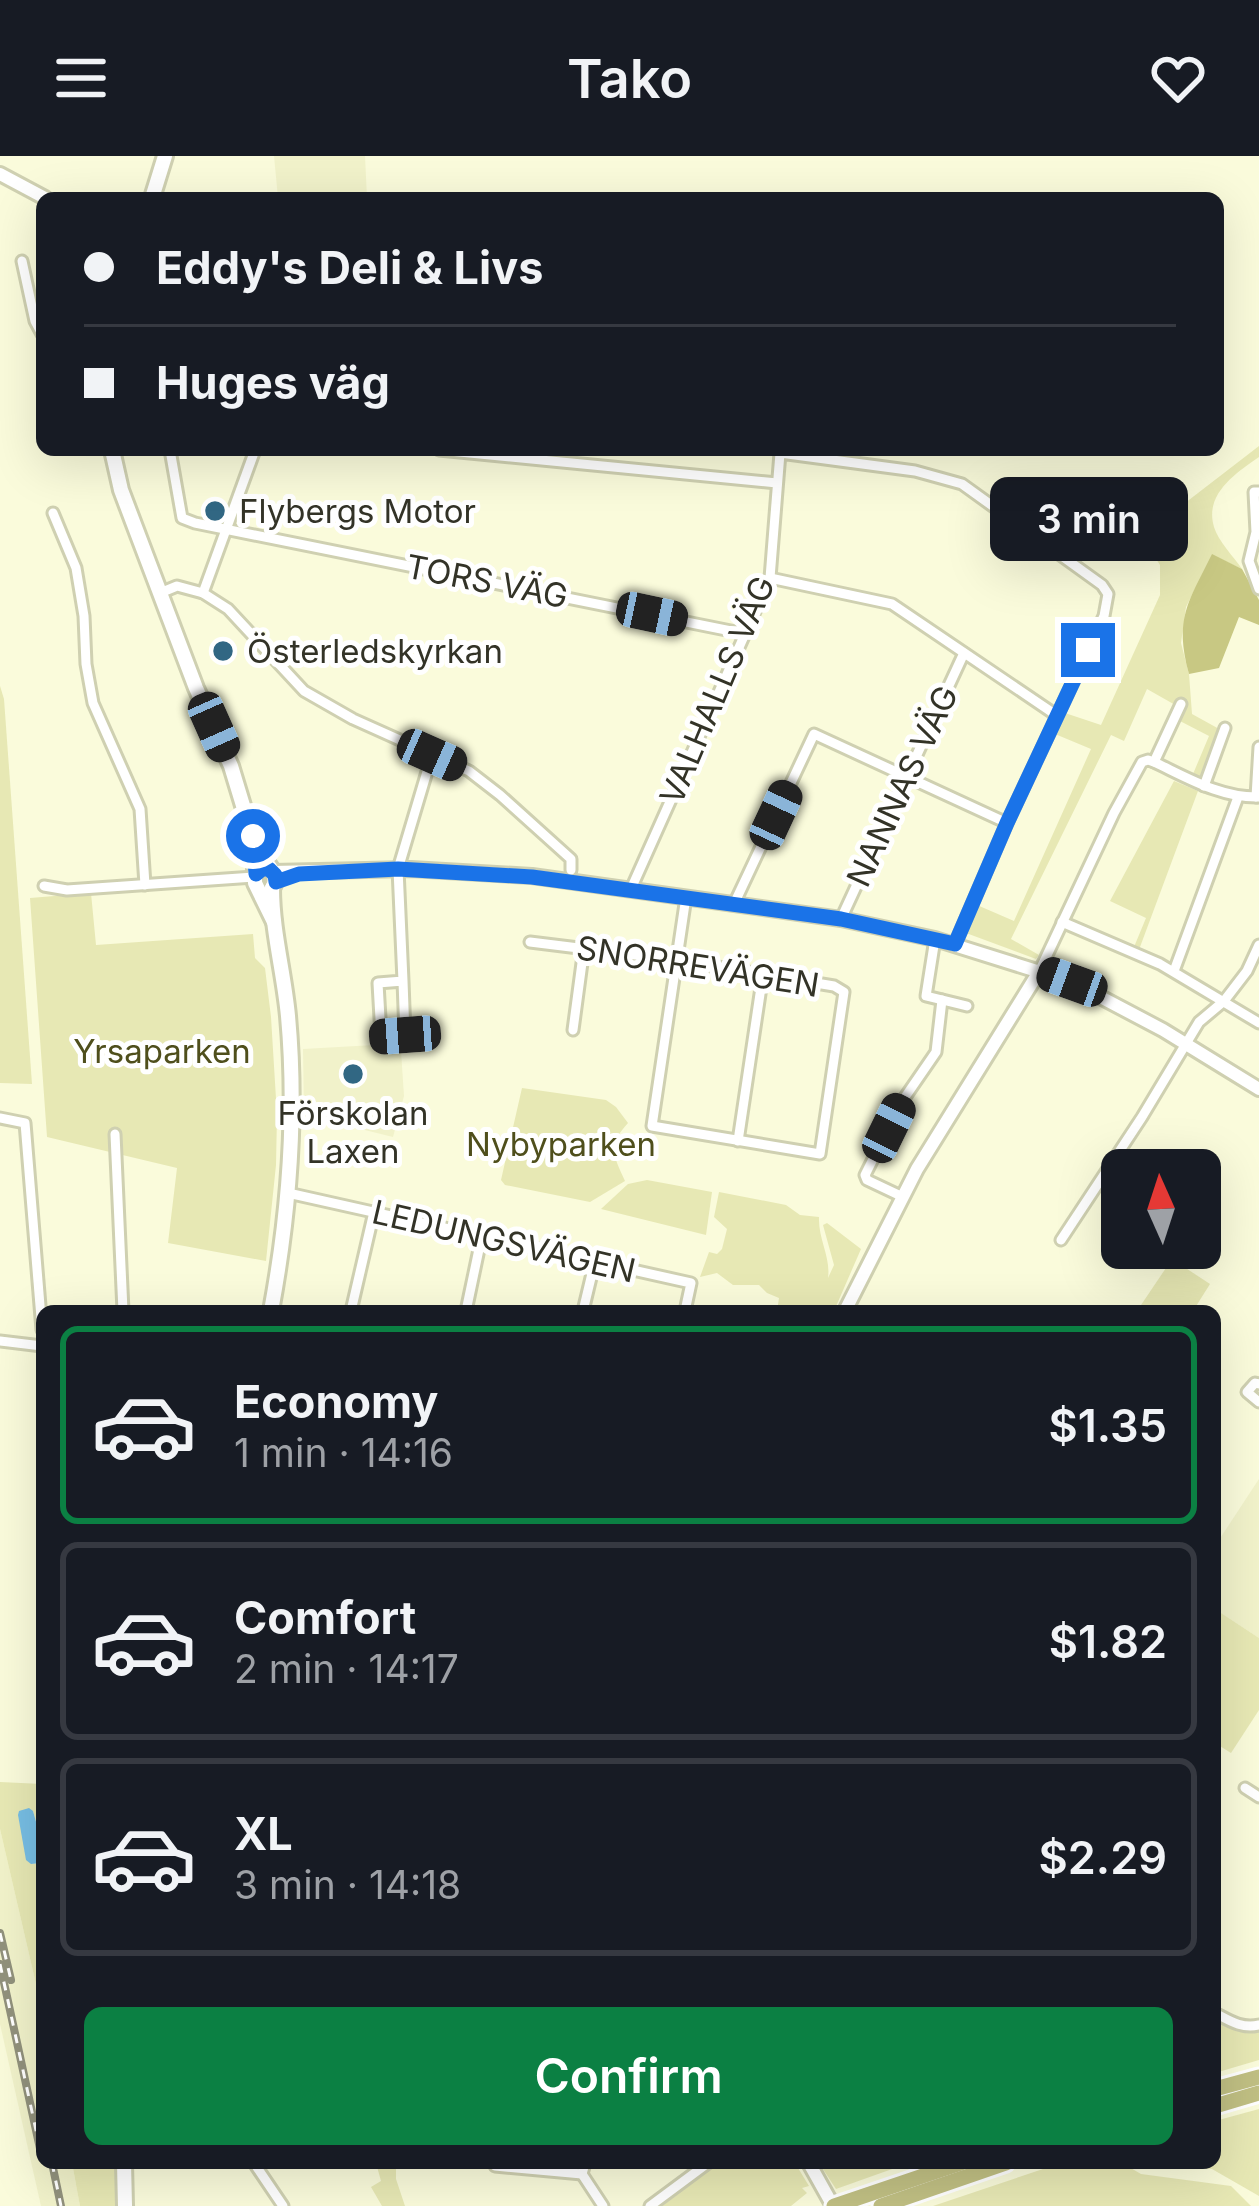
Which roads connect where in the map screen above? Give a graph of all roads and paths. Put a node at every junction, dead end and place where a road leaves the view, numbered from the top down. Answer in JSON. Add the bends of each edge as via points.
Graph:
{"nodes":[{"id":1,"x":165,"y":156,"type":"edge"},
{"id":2,"x":0,"y":174,"type":"edge"},
{"id":3,"x":154,"y":192,"type":"edge"},
{"id":4,"x":36,"y":193,"type":"edge"},
{"id":5,"x":22,"y":261,"type":"dead end"},
{"id":6,"x":36,"y":323,"type":"edge"},
{"id":7,"x":113,"y":456,"type":"edge"},
{"id":8,"x":171,"y":456,"type":"edge"},
{"id":9,"x":253,"y":456,"type":"edge"},
{"id":10,"x":500,"y":456,"type":"edge"},
{"id":11,"x":780,"y":456,"type":"edge"},
{"id":12,"x":802,"y":456,"type":"edge"},
{"id":13,"x":777,"y":483,"type":"junction"},
{"id":14,"x":1259,"y":492,"type":"edge"},
{"id":15,"x":53,"y":514,"type":"dead end"},
{"id":16,"x":228,"y":528,"type":"junction"},
{"id":17,"x":1257,"y":531,"type":"edge"},
{"id":18,"x":770,"y":578,"type":"junction"},
{"id":19,"x":1259,"y":589,"type":"edge"},
{"id":20,"x":160,"y":593,"type":"junction"},
{"id":21,"x":203,"y":593,"type":"junction"},
{"id":22,"x":746,"y":634,"type":"junction"},
{"id":23,"x":964,"y":653,"type":"junction"},
{"id":24,"x":1181,"y":704,"type":"dead end"},
{"id":25,"x":1056,"y":715,"type":"junction"},
{"id":26,"x":1225,"y":728,"type":"dead end"},
{"id":27,"x":1259,"y":747,"type":"edge"},
{"id":28,"x":432,"y":755,"type":"junction"},
{"id":29,"x":1154,"y":762,"type":"junction"},
{"id":30,"x":905,"y":777,"type":"junction"},
{"id":31,"x":1204,"y":786,"type":"junction"},
{"id":32,"x":1238,"y":797,"type":"junction"},
{"id":33,"x":1257,"y":797,"type":"edge"},
{"id":34,"x":1007,"y":823,"type":"junction"},
{"id":35,"x":398,"y":869,"type":"junction"},
{"id":36,"x":572,"y":870,"type":"dead end"},
{"id":37,"x":266,"y":879,"type":"junction"},
{"id":38,"x":145,"y":885,"type":"junction"},
{"id":39,"x":44,"y":886,"type":"dead end"},
{"id":40,"x":631,"y":890,"type":"junction"},
{"id":41,"x":686,"y":897,"type":"junction"},
{"id":42,"x":734,"y":904,"type":"junction"},
{"id":43,"x":841,"y":919,"type":"junction"},
{"id":44,"x":1062,"y":922,"type":"junction"},
{"id":45,"x":935,"y":939,"type":"junction"},
{"id":46,"x":530,"y":942,"type":"dead end"},
{"id":47,"x":955,"y":944,"type":"junction"},
{"id":48,"x":1259,"y":945,"type":"edge"},
{"id":49,"x":584,"y":948,"type":"junction"},
{"id":50,"x":676,"y":960,"type":"junction"},
{"id":51,"x":1040,"y":970,"type":"junction"},
{"id":52,"x":1174,"y":971,"type":"junction"},
{"id":53,"x":763,"y":974,"type":"junction"},
{"id":54,"x":403,"y":981,"type":"junction"},
{"id":55,"x":942,"y":1000,"type":"junction"},
{"id":56,"x":1224,"y":1001,"type":"junction"},
{"id":57,"x":967,"y":1006,"type":"dead end"},
{"id":58,"x":1259,"y":1023,"type":"edge"},
{"id":59,"x":573,"y":1030,"type":"dead end"},
{"id":60,"x":1185,"y":1044,"type":"junction"},
{"id":61,"x":1259,"y":1089,"type":"edge"},
{"id":62,"x":0,"y":1118,"type":"edge"},
{"id":63,"x":115,"y":1134,"type":"dead end"},
{"id":64,"x":738,"y":1141,"type":"junction"},
{"id":65,"x":288,"y":1193,"type":"junction"},
{"id":66,"x":902,"y":1197,"type":"junction"},
{"id":67,"x":374,"y":1212,"type":"junction"},
{"id":68,"x":482,"y":1235,"type":"junction"},
{"id":69,"x":1061,"y":1240,"type":"dead end"},
{"id":70,"x":595,"y":1261,"type":"junction"},
{"id":71,"x":40,"y":1305,"type":"edge"},
{"id":72,"x":123,"y":1305,"type":"edge"},
{"id":73,"x":272,"y":1305,"type":"edge"},
{"id":74,"x":352,"y":1305,"type":"edge"},
{"id":75,"x":467,"y":1305,"type":"edge"},
{"id":76,"x":585,"y":1305,"type":"edge"},
{"id":77,"x":686,"y":1305,"type":"edge"},
{"id":78,"x":848,"y":1305,"type":"edge"},
{"id":79,"x":0,"y":1341,"type":"edge"},
{"id":80,"x":36,"y":1345,"type":"edge"},
{"id":81,"x":1259,"y":1384,"type":"edge"},
{"id":82,"x":1259,"y":1402,"type":"edge"},
{"id":83,"x":1245,"y":1788,"type":"dead end"},
{"id":84,"x":1259,"y":1797,"type":"edge"},
{"id":85,"x":1221,"y":2016,"type":"edge"},
{"id":86,"x":1259,"y":2025,"type":"edge"},
{"id":87,"x":1259,"y":2077,"type":"edge"},
{"id":88,"x":1221,"y":2087,"type":"edge"},
{"id":89,"x":1259,"y":2093,"type":"edge"},
{"id":90,"x":1221,"y":2103,"type":"edge"},
{"id":91,"x":124,"y":2169,"type":"edge"},
{"id":92,"x":258,"y":2169,"type":"edge"},
{"id":93,"x":584,"y":2169,"type":"edge"},
{"id":94,"x":700,"y":2169,"type":"edge"},
{"id":95,"x":812,"y":2169,"type":"edge"},
{"id":96,"x":943,"y":2169,"type":"edge"},
{"id":97,"x":989,"y":2169,"type":"edge"},
{"id":98,"x":125,"y":2206,"type":"edge"},
{"id":99,"x":284,"y":2206,"type":"edge"},
{"id":100,"x":603,"y":2206,"type":"edge"},
{"id":101,"x":650,"y":2206,"type":"edge"},
{"id":102,"x":834,"y":2206,"type":"edge"},
{"id":103,"x":881,"y":2206,"type":"edge"}],
"edges":[{"from":1,"to":3,"type":"main road"},
{"from":2,"to":4,"type":"street"},
{"from":5,"to":6,"type":"street"},
{"from":7,"to":20,"type":"main road"},
{"from":8,"to":16,"type":"street","name":"TORS VÄG","via":[[182,518]]},
{"from":9,"to":16,"type":"street"},
{"from":10,"to":13,"type":"street"},
{"from":11,"to":13,"type":"street"},
{"from":12,"to":25,"type":"street","via":[[962,484],[1102,586],[1104,616]]},
{"from":13,"to":18,"type":"street","name":"VALHALLS VÄG"},
{"from":14,"to":17,"type":"street"},
{"from":15,"to":38,"type":"street","via":[[76,568],[93,703],[140,809]]},
{"from":16,"to":21,"type":"street"},
{"from":16,"to":22,"type":"street","name":"TORS VÄG"},
{"from":17,"to":19,"type":"street","via":[[1249,561]]},
{"from":18,"to":22,"type":"street","name":"VALHALLS VÄG"},
{"from":18,"to":23,"type":"street","via":[[892,604]]},
{"from":20,"to":21,"type":"street","via":[[177,586]]},
{"from":20,"to":37,"type":"main road","via":[[231,766]]},
{"from":21,"to":28,"type":"street","via":[[304,691]]},
{"from":22,"to":40,"type":"street","name":"VALHALLS VÄG"},
{"from":23,"to":25,"type":"street"},
{"from":23,"to":30,"type":"street","name":"NANNAS VÄG"},
{"from":24,"to":29,"type":"street"},
{"from":25,"to":34,"type":"street"},
{"from":26,"to":31,"type":"street"},
{"from":27,"to":33,"type":"street"},
{"from":28,"to":35,"type":"street"},
{"from":28,"to":36,"type":"street","via":[[500,795],[571,859]]},
{"from":29,"to":31,"type":"street"},
{"from":29,"to":44,"type":"street","via":[[1142,762]]},
{"from":30,"to":34,"type":"street"},
{"from":30,"to":42,"type":"street","via":[[814,734]]},
{"from":30,"to":43,"type":"street","name":"NANNAS VÄG"},
{"from":31,"to":32,"type":"street"},
{"from":32,"to":33,"type":"street"},
{"from":32,"to":52,"type":"street"},
{"from":34,"to":47,"type":"street"},
{"from":35,"to":37,"type":"street"},
{"from":35,"to":40,"type":"street"},
{"from":35,"to":54,"type":"street"},
{"from":37,"to":38,"type":"street"},
{"from":37,"to":65,"type":"main road","via":[[288,1015]]},
{"from":38,"to":39,"type":"street"},
{"from":40,"to":41,"type":"street"},
{"from":41,"to":42,"type":"street"},
{"from":41,"to":50,"type":"street"},
{"from":42,"to":43,"type":"street"},
{"from":43,"to":45,"type":"street"},
{"from":44,"to":51,"type":"street"},
{"from":44,"to":52,"type":"street"},
{"from":45,"to":47,"type":"street"},
{"from":45,"to":55,"type":"street","via":[[926,996]]},
{"from":46,"to":49,"type":"street","name":"SNORREVÄGEN"},
{"from":47,"to":51,"type":"street"},
{"from":48,"to":56,"type":"street"},
{"from":49,"to":50,"type":"street","name":"SNORREVÄGEN"},
{"from":49,"to":59,"type":"street"},
{"from":50,"to":53,"type":"street","name":"SNORREVÄGEN"},
{"from":50,"to":64,"type":"street","via":[[652,1126]]},
{"from":51,"to":60,"type":"street"},
{"from":51,"to":66,"type":"street"},
{"from":52,"to":56,"type":"street"},
{"from":53,"to":64,"type":"street"},
{"from":53,"to":64,"type":"street","name":"SNORREVÄGEN","via":[[844,992],[820,1154]]},
{"from":54,"to":54,"type":"street","via":[[378,983],[381,1036],[405,1035]]},
{"from":55,"to":57,"type":"street"},
{"from":55,"to":66,"type":"street","via":[[936,1052],[865,1175]]},
{"from":56,"to":58,"type":"street"},
{"from":56,"to":60,"type":"street"},
{"from":60,"to":61,"type":"street"},
{"from":60,"to":69,"type":"street"},
{"from":62,"to":71,"type":"street","via":[[24,1118]]},
{"from":63,"to":72,"type":"street"},
{"from":65,"to":67,"type":"street","name":"LEDUNGSVÄGEN"},
{"from":65,"to":73,"type":"main road"},
{"from":66,"to":78,"type":"street"},
{"from":67,"to":68,"type":"street","name":"LEDUNGSVÄGEN"},
{"from":67,"to":74,"type":"street"},
{"from":68,"to":70,"type":"street","name":"LEDUNGSVÄGEN"},
{"from":68,"to":75,"type":"street"},
{"from":70,"to":76,"type":"street"},
{"from":70,"to":77,"type":"street","name":"LEDUNGSVÄGEN","via":[[691,1283]]},
{"from":79,"to":80,"type":"street"},
{"from":81,"to":82,"type":"street","via":[[1247,1392]]},
{"from":83,"to":84,"type":"street"},
{"from":85,"to":86,"type":"street"},
{"from":87,"to":88,"type":"main road"},
{"from":89,"to":90,"type":"main road"},
{"from":91,"to":98,"type":"main road"},
{"from":92,"to":99,"type":"street"},
{"from":93,"to":100,"type":"street"},
{"from":94,"to":101,"type":"street"},
{"from":95,"to":102,"type":"street"},
{"from":96,"to":102,"type":"main road"},
{"from":97,"to":103,"type":"main road"}]}
